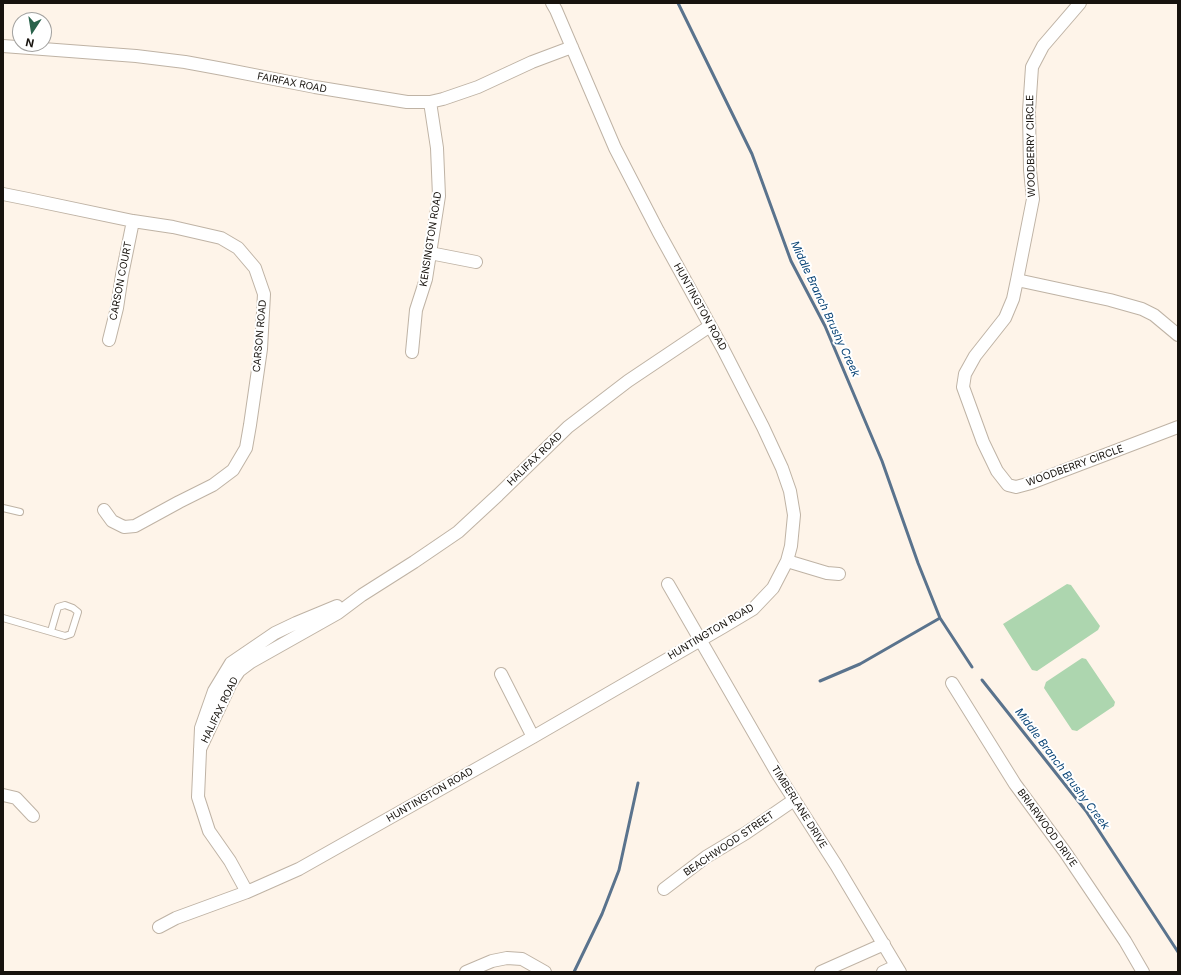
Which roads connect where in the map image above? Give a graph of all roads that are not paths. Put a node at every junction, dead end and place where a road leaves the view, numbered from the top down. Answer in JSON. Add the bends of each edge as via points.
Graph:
{"nodes":[{"id":1,"x":552,"y":3,"type":"edge"},
{"id":2,"x":1080,"y":3,"type":"edge"},
{"id":3,"x":3,"y":46,"type":"edge"},
{"id":4,"x":572,"y":48,"type":"junction"},
{"id":5,"x":430,"y":102,"type":"junction"},
{"id":6,"x":3,"y":194,"type":"edge"},
{"id":7,"x":133,"y":221,"type":"junction"},
{"id":8,"x":430,"y":253,"type":"junction"},
{"id":9,"x":476,"y":262,"type":"dead end"},
{"id":10,"x":1017,"y":280,"type":"junction"},
{"id":11,"x":710,"y":326,"type":"junction"},
{"id":12,"x":1178,"y":335,"type":"edge"},
{"id":13,"x":109,"y":340,"type":"dead end"},
{"id":14,"x":412,"y":352,"type":"dead end"},
{"id":15,"x":1178,"y":427,"type":"edge"},
{"id":16,"x":3,"y":508,"type":"edge"},
{"id":17,"x":104,"y":510,"type":"dead end"},
{"id":18,"x":20,"y":512,"type":"dead end"},
{"id":19,"x":787,"y":561,"type":"junction"},
{"id":20,"x":839,"y":574,"type":"dead end"},
{"id":21,"x":668,"y":584,"type":"dead end"},
{"id":22,"x":3,"y":618,"type":"edge"},
{"id":23,"x":51,"y":631,"type":"junction"},
{"id":24,"x":700,"y":640,"type":"junction"},
{"id":25,"x":501,"y":674,"type":"dead end"},
{"id":26,"x":952,"y":683,"type":"dead end"},
{"id":27,"x":533,"y":737,"type":"junction"},
{"id":28,"x":3,"y":795,"type":"edge"},
{"id":29,"x":794,"y":800,"type":"junction"},
{"id":30,"x":33,"y":816,"type":"dead end"},
{"id":31,"x":664,"y":888,"type":"dead end"},
{"id":32,"x":246,"y":892,"type":"junction"},
{"id":33,"x":159,"y":927,"type":"dead end"},
{"id":34,"x":884,"y":944,"type":"junction"},
{"id":35,"x":898,"y":969,"type":"edge"},
{"id":36,"x":466,"y":972,"type":"edge"},
{"id":37,"x":546,"y":972,"type":"edge"},
{"id":38,"x":821,"y":972,"type":"edge"},
{"id":39,"x":883,"y":972,"type":"edge"},
{"id":40,"x":1143,"y":972,"type":"edge"}],
"edges":[{"from":1,"to":4,"type":"street","name":"HUNTINGTON ROAD"},
{"from":2,"to":10,"type":"street","name":"WOODBERRY CIRCLE","via":[[1043,46],[1032,67],[1029,111],[1033,199]]},
{"from":3,"to":5,"type":"street","name":"FAIRFAX ROAD","via":[[143,57],[223,69],[315,88],[407,102]]},
{"from":4,"to":5,"type":"street","name":"FAIRFAX ROAD","via":[[532,62],[478,86]]},
{"from":4,"to":11,"type":"street","name":"HUNTINGTON ROAD","via":[[614,148]]},
{"from":5,"to":8,"type":"street","name":"KENSINGTON ROAD","via":[[438,148],[439,196]]},
{"from":6,"to":7,"type":"street","name":"CARSON ROAD"},
{"from":7,"to":13,"type":"street","name":"CARSON COURT"},
{"from":7,"to":17,"type":"street","name":"CARSON ROAD","via":[[221,238],[238,248],[255,268],[264,294],[261,349],[246,448],[233,470],[213,485],[135,526],[124,527],[112,521]]},
{"from":8,"to":9,"type":"street"},
{"from":8,"to":14,"type":"street","name":"KENSINGTON ROAD","via":[[426,280],[416,310]]},
{"from":10,"to":12,"type":"street","via":[[1142,309],[1154,315]]},
{"from":10,"to":15,"type":"street","name":"WOODBERRY CIRCLE","via":[[1005,318],[975,356],[965,374],[963,387],[983,442],[997,471],[1008,484],[1016,487],[1031,483]]},
{"from":11,"to":19,"type":"street","name":"HUNTINGTON ROAD","via":[[763,427],[790,491],[794,515]]},
{"from":11,"to":32,"type":"street","name":"HALIFAX ROAD","via":[[628,381],[568,426],[458,532],[362,595],[296,622],[231,663],[214,691],[201,728],[198,797],[209,831],[230,861]]},
{"from":16,"to":18,"type":"lane"},
{"from":19,"to":20,"type":"street"},
{"from":19,"to":24,"type":"street","name":"HUNTINGTON ROAD","via":[[773,588],[753,608]]},
{"from":21,"to":24,"type":"street","name":"TIMBERLANE DRIVE"},
{"from":22,"to":23,"type":"lane"},
{"from":23,"to":23,"type":"lane","via":[[58,608],[65,605],[78,612],[71,634],[65,636]]},
{"from":24,"to":27,"type":"street","name":"HUNTINGTON ROAD"},
{"from":24,"to":29,"type":"street","name":"TIMBERLANE DRIVE"},
{"from":25,"to":27,"type":"street"},
{"from":26,"to":40,"type":"street","name":"BRIARWOOD DRIVE","via":[[1015,784],[1065,852]]},
{"from":27,"to":32,"type":"street","name":"HUNTINGTON ROAD","via":[[299,869]]},
{"from":28,"to":30,"type":"street","via":[[16,798]]},
{"from":29,"to":31,"type":"street","name":"BEACHWOOD STREET","via":[[706,857]]},
{"from":29,"to":34,"type":"street","name":"TIMBERLANE DRIVE"},
{"from":32,"to":33,"type":"street","name":"HUNTINGTON ROAD","via":[[176,918]]},
{"from":34,"to":35,"type":"street","name":"TIMBERLANE DRIVE"},
{"from":34,"to":38,"type":"street"},
{"from":35,"to":39,"type":"street"},
{"from":36,"to":37,"type":"street","via":[[492,961],[507,958],[522,959]]}]}
